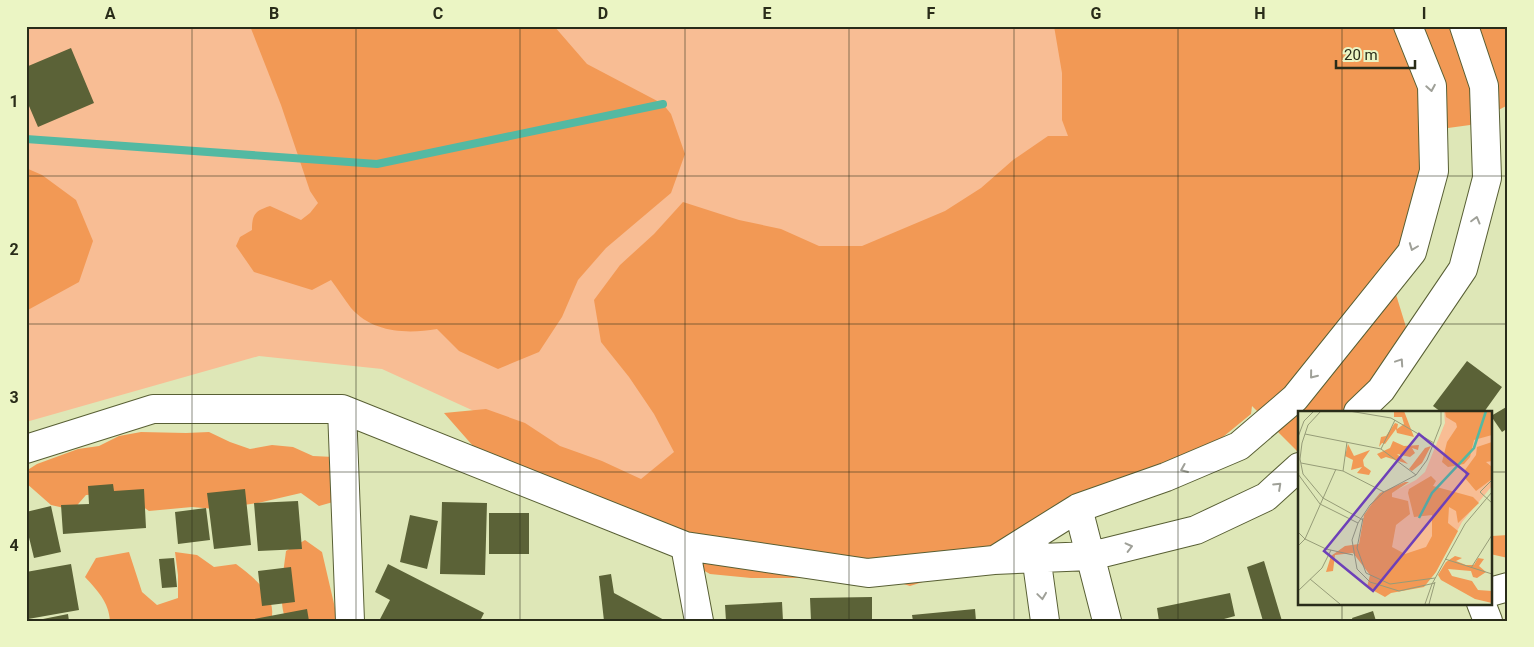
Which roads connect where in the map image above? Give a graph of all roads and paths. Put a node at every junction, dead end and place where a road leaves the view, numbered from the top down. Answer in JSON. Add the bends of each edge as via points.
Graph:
{"nodes":[{"id":1,"x":1408,"y":26,"type":"edge"},
{"id":2,"x":1464,"y":26,"type":"edge"},
{"id":3,"x":1386,"y":401,"type":"edge"},
{"id":4,"x":342,"y":409,"type":"junction"},
{"id":5,"x":1361,"y":411,"type":"edge"},
{"id":6,"x":26,"y":449,"type":"edge"},
{"id":7,"x":1298,"y":467,"type":"edge"},
{"id":8,"x":1078,"y":508,"type":"junction"},
{"id":9,"x":685,"y":546,"type":"junction"},
{"id":10,"x":1035,"y":548,"type":"junction"},
{"id":11,"x":1091,"y":556,"type":"junction"},
{"id":12,"x":1508,"y":587,"type":"edge"},
{"id":13,"x":1492,"y":591,"type":"edge"},
{"id":14,"x":1481,"y":604,"type":"edge"},
{"id":15,"x":350,"y":621,"type":"edge"},
{"id":16,"x":699,"y":621,"type":"edge"},
{"id":17,"x":1045,"y":621,"type":"edge"},
{"id":18,"x":1107,"y":621,"type":"edge"},
{"id":19,"x":1488,"y":621,"type":"edge"}],
"edges":[{"from":1,"to":8,"type":"street","one_way":true,"via":[[1432,86],[1434,171],[1412,252],[1295,398],[1239,446],[1166,477]]},
{"from":3,"to":2,"type":"street","one_way":true,"via":[[1463,269],[1487,178],[1484,86]]},
{"from":3,"to":5,"type":"street"},
{"from":4,"to":6,"type":"street","via":[[153,409]]},
{"from":4,"to":9,"type":"street"},
{"from":4,"to":15,"type":"street"},
{"from":11,"to":7,"type":"street","one_way":true,"via":[[1196,530],[1266,497]]},
{"from":8,"to":10,"type":"street"},
{"from":8,"to":11,"type":"street"},
{"from":9,"to":10,"type":"street","via":[[868,573],[994,560]]},
{"from":9,"to":16,"type":"street"},
{"from":10,"to":11,"type":"street"},
{"from":10,"to":17,"type":"street","one_way":true},
{"from":11,"to":18,"type":"street"},
{"from":12,"to":13,"type":"street"},
{"from":14,"to":19,"type":"street"}]}
